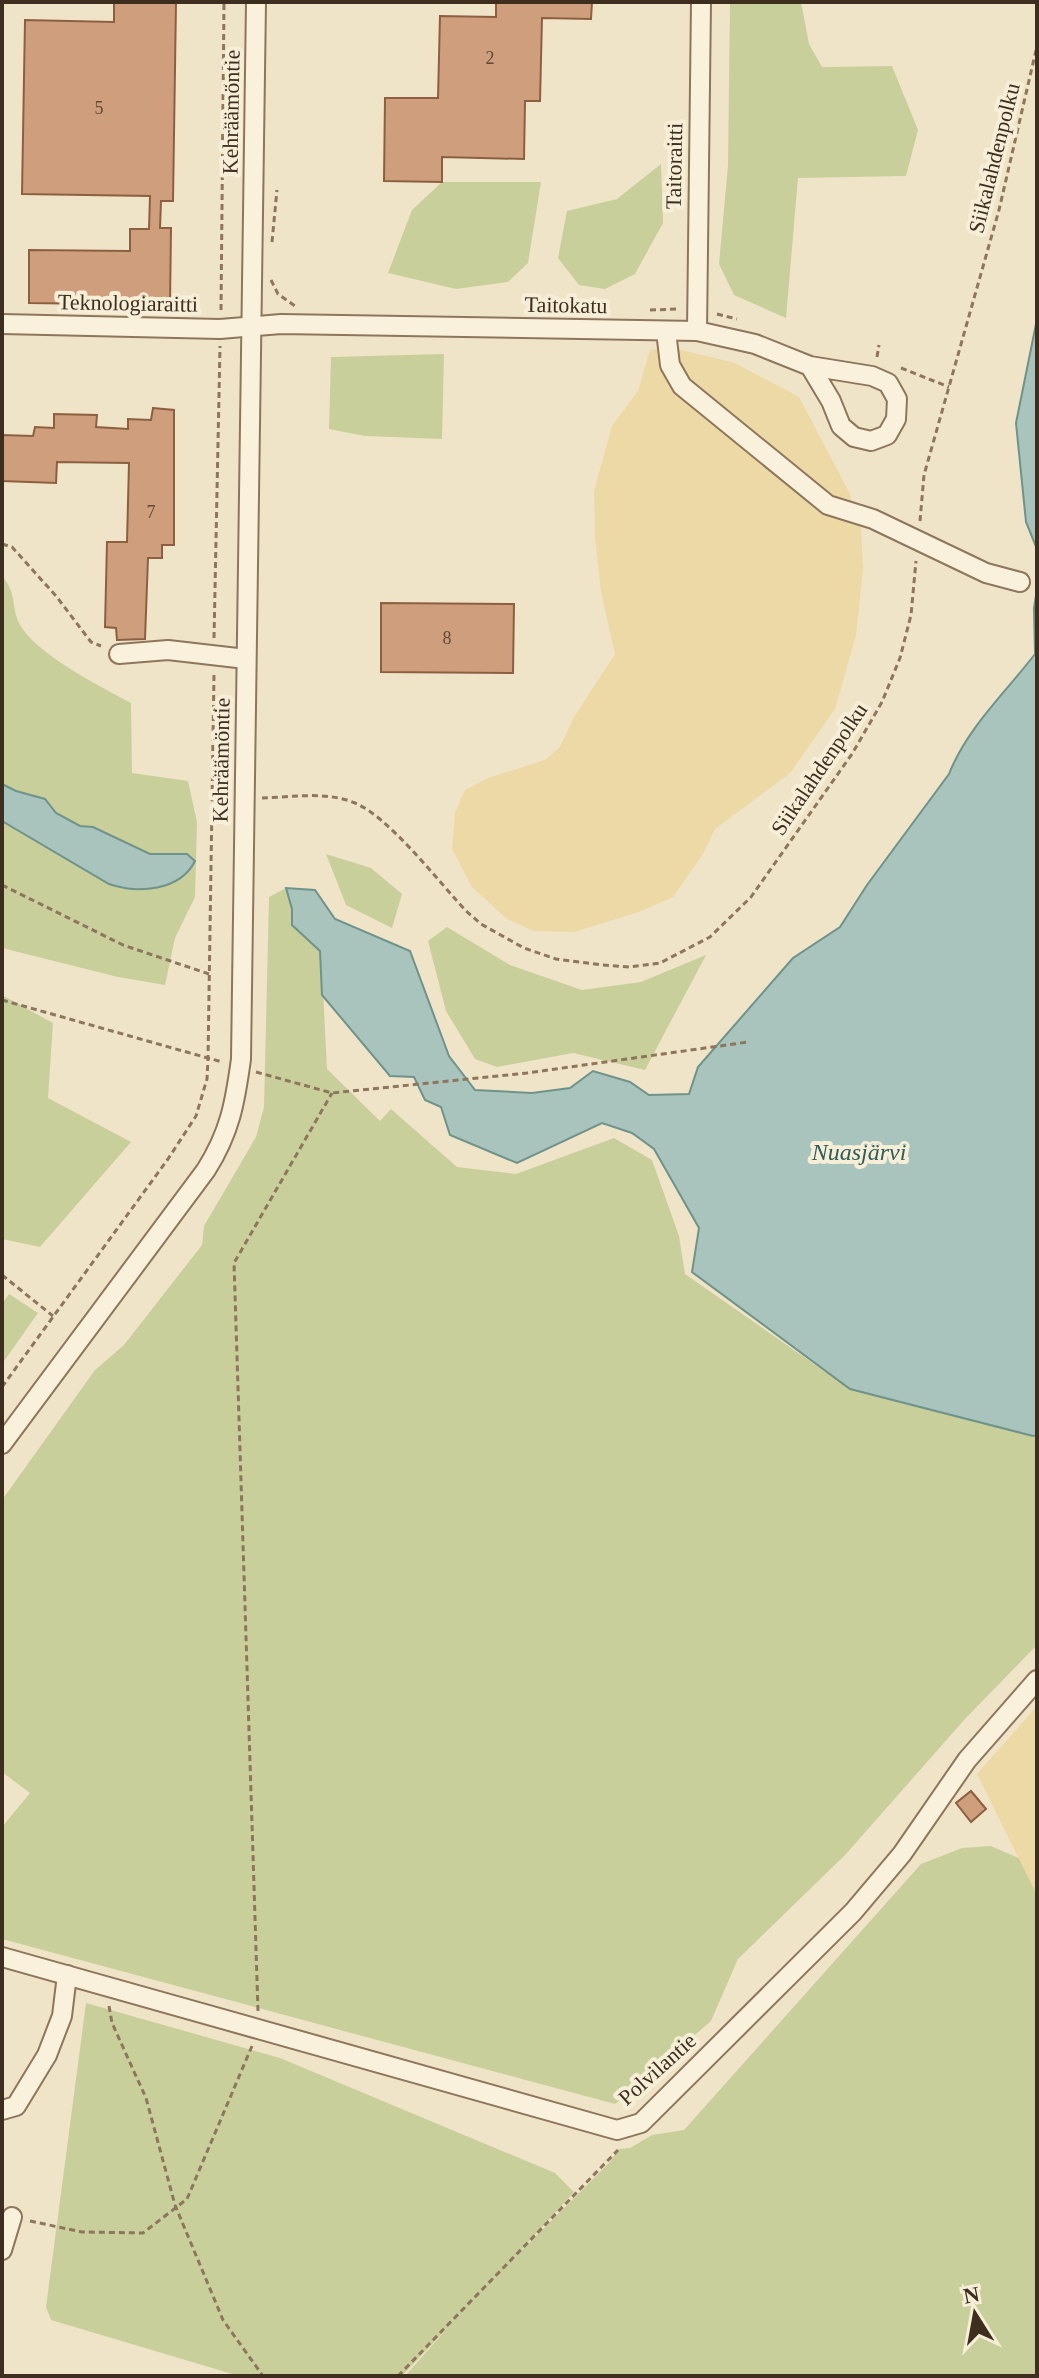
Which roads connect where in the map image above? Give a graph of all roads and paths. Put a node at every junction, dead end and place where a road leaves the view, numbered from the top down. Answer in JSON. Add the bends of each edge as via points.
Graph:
{"nodes":[{"id":1,"x":224,"y":2,"type":"edge"},
{"id":2,"x":256,"y":2,"type":"edge"},
{"id":3,"x":701,"y":2,"type":"edge"},
{"id":4,"x":1037,"y":46,"type":"edge"},
{"id":5,"x":277,"y":190,"type":"dead end"},
{"id":6,"x":271,"y":249,"type":"dead end"},
{"id":7,"x":2,"y":324,"type":"edge"},
{"id":8,"x":252,"y":328,"type":"junction"},
{"id":9,"x":220,"y":329,"type":"junction"},
{"id":10,"x":666,"y":331,"type":"junction"},
{"id":11,"x":697,"y":331,"type":"junction"},
{"id":12,"x":810,"y":366,"type":"junction"},
{"id":13,"x":918,"y":542,"type":"junction"},
{"id":14,"x":2,"y":544,"type":"edge"},
{"id":15,"x":1020,"y":582,"type":"dead end"},
{"id":16,"x":119,"y":654,"type":"joint"},
{"id":17,"x":214,"y":654,"type":"junction"},
{"id":18,"x":246,"y":659,"type":"junction"},
{"id":19,"x":244,"y":798,"type":"junction"},
{"id":20,"x":211,"y":800,"type":"junction"},
{"id":21,"x":2,"y":885,"type":"edge"},
{"id":22,"x":209,"y":974,"type":"junction"},
{"id":23,"x":2,"y":1000,"type":"edge"},
{"id":24,"x":748,"y":1042,"type":"dead end"},
{"id":25,"x":208,"y":1059,"type":"junction"},
{"id":26,"x":240,"y":1068,"type":"junction"},
{"id":27,"x":332,"y":1093,"type":"junction"},
{"id":28,"x":2,"y":1275,"type":"edge"},
{"id":29,"x":53,"y":1316,"type":"junction"},
{"id":30,"x":2,"y":1387,"type":"edge"},
{"id":31,"x":2,"y":1444,"type":"edge"},
{"id":32,"x":1037,"y":1680,"type":"edge"},
{"id":33,"x":2,"y":1957,"type":"edge"},
{"id":34,"x":67,"y":1975,"type":"junction"},
{"id":35,"x":105,"y":1986,"type":"junction"},
{"id":36,"x":258,"y":2030,"type":"junction"},
{"id":37,"x":2,"y":2110,"type":"edge"},
{"id":38,"x":617,"y":2130,"type":"junction"},
{"id":39,"x":177,"y":2208,"type":"junction"},
{"id":40,"x":12,"y":2217,"type":"joint"},
{"id":41,"x":2,"y":2250,"type":"edge"},
{"id":42,"x":263,"y":2376,"type":"edge"},
{"id":43,"x":398,"y":2376,"type":"edge"}],
"edges":[{"from":1,"to":9,"type":"path"},
{"from":2,"to":8,"type":"street","name":"Kehräämöntie"},
{"from":3,"to":11,"type":"street","name":"Taitoraitti"},
{"from":4,"to":13,"type":"path","name":"Siikalahdenpolku","via":[[999,210],[924,475]]},
{"from":5,"to":6,"type":"path"},
{"from":7,"to":9,"type":"street","name":"Teknologiaraitti"},
{"from":8,"to":9,"type":"street","name":"Teknologiaraitti"},
{"from":8,"to":10,"type":"street","name":"Taitokatu","via":[[281,324]]},
{"from":8,"to":18,"type":"street","name":"Kehräämöntie"},
{"from":9,"to":17,"type":"path"},
{"from":10,"to":11,"type":"street","name":"Taitokatu"},
{"from":10,"to":13,"type":"street","via":[[670,365],[682,386],[828,505],[873,519]]},
{"from":11,"to":12,"type":"street","name":"Taitokatu","via":[[755,344]]},
{"from":12,"to":12,"type":"street","name":"Taitokatu","via":[[888,383],[897,399],[896,419],[887,435],[871,441],[854,437],[841,426]]},
{"from":13,"to":15,"type":"street","via":[[986,573]]},
{"from":13,"to":19,"type":"path","name":"Siikalahdenpolku","via":[[911,615],[900,658],[852,754],[751,897],[710,937],[660,963],[629,967],[556,959],[499,935],[466,911],[383,820],[355,803],[325,796]]},
{"from":14,"to":16,"type":"path","via":[[12,547],[91,642]]},
{"from":16,"to":17,"type":"street"},
{"from":17,"to":18,"type":"street"},
{"from":17,"to":20,"type":"path"},
{"from":18,"to":19,"type":"street","name":"Kehräämöntie"},
{"from":19,"to":20,"type":"path","name":"Siikalahdenpolku"},
{"from":19,"to":26,"type":"street","name":"Kehräämöntie"},
{"from":20,"to":22,"type":"path"},
{"from":21,"to":22,"type":"path","via":[[123,945]]},
{"from":22,"to":25,"type":"path"},
{"from":23,"to":25,"type":"path"},
{"from":24,"to":27,"type":"path"},
{"from":25,"to":26,"type":"path"},
{"from":25,"to":29,"type":"path","via":[[196,1116]]},
{"from":26,"to":27,"type":"path"},
{"from":26,"to":31,"type":"street","name":"Kehräämöntie","via":[[223,1143],[206,1170]]},
{"from":27,"to":36,"type":"path","via":[[234,1263]]},
{"from":28,"to":29,"type":"path"},
{"from":29,"to":30,"type":"path"},
{"from":32,"to":38,"type":"street","name":"Polvilantie","via":[[967,1760],[902,1854],[853,1912],[641,2123]]},
{"from":33,"to":34,"type":"street","name":"Polvilantie"},
{"from":34,"to":35,"type":"street","name":"Polvilantie"},
{"from":34,"to":37,"type":"street","via":[[62,2016],[47,2055],[16,2106]]},
{"from":35,"to":36,"type":"street","name":"Polvilantie"},
{"from":35,"to":39,"type":"path","via":[[112,2023],[146,2098]]},
{"from":36,"to":38,"type":"street","name":"Polvilantie"},
{"from":36,"to":39,"type":"path","via":[[187,2199]]},
{"from":38,"to":43,"type":"path","via":[[619,2149]]},
{"from":39,"to":40,"type":"path","via":[[143,2233],[82,2232]]},
{"from":39,"to":42,"type":"path","via":[[223,2320]]},
{"from":40,"to":41,"type":"street"}]}
